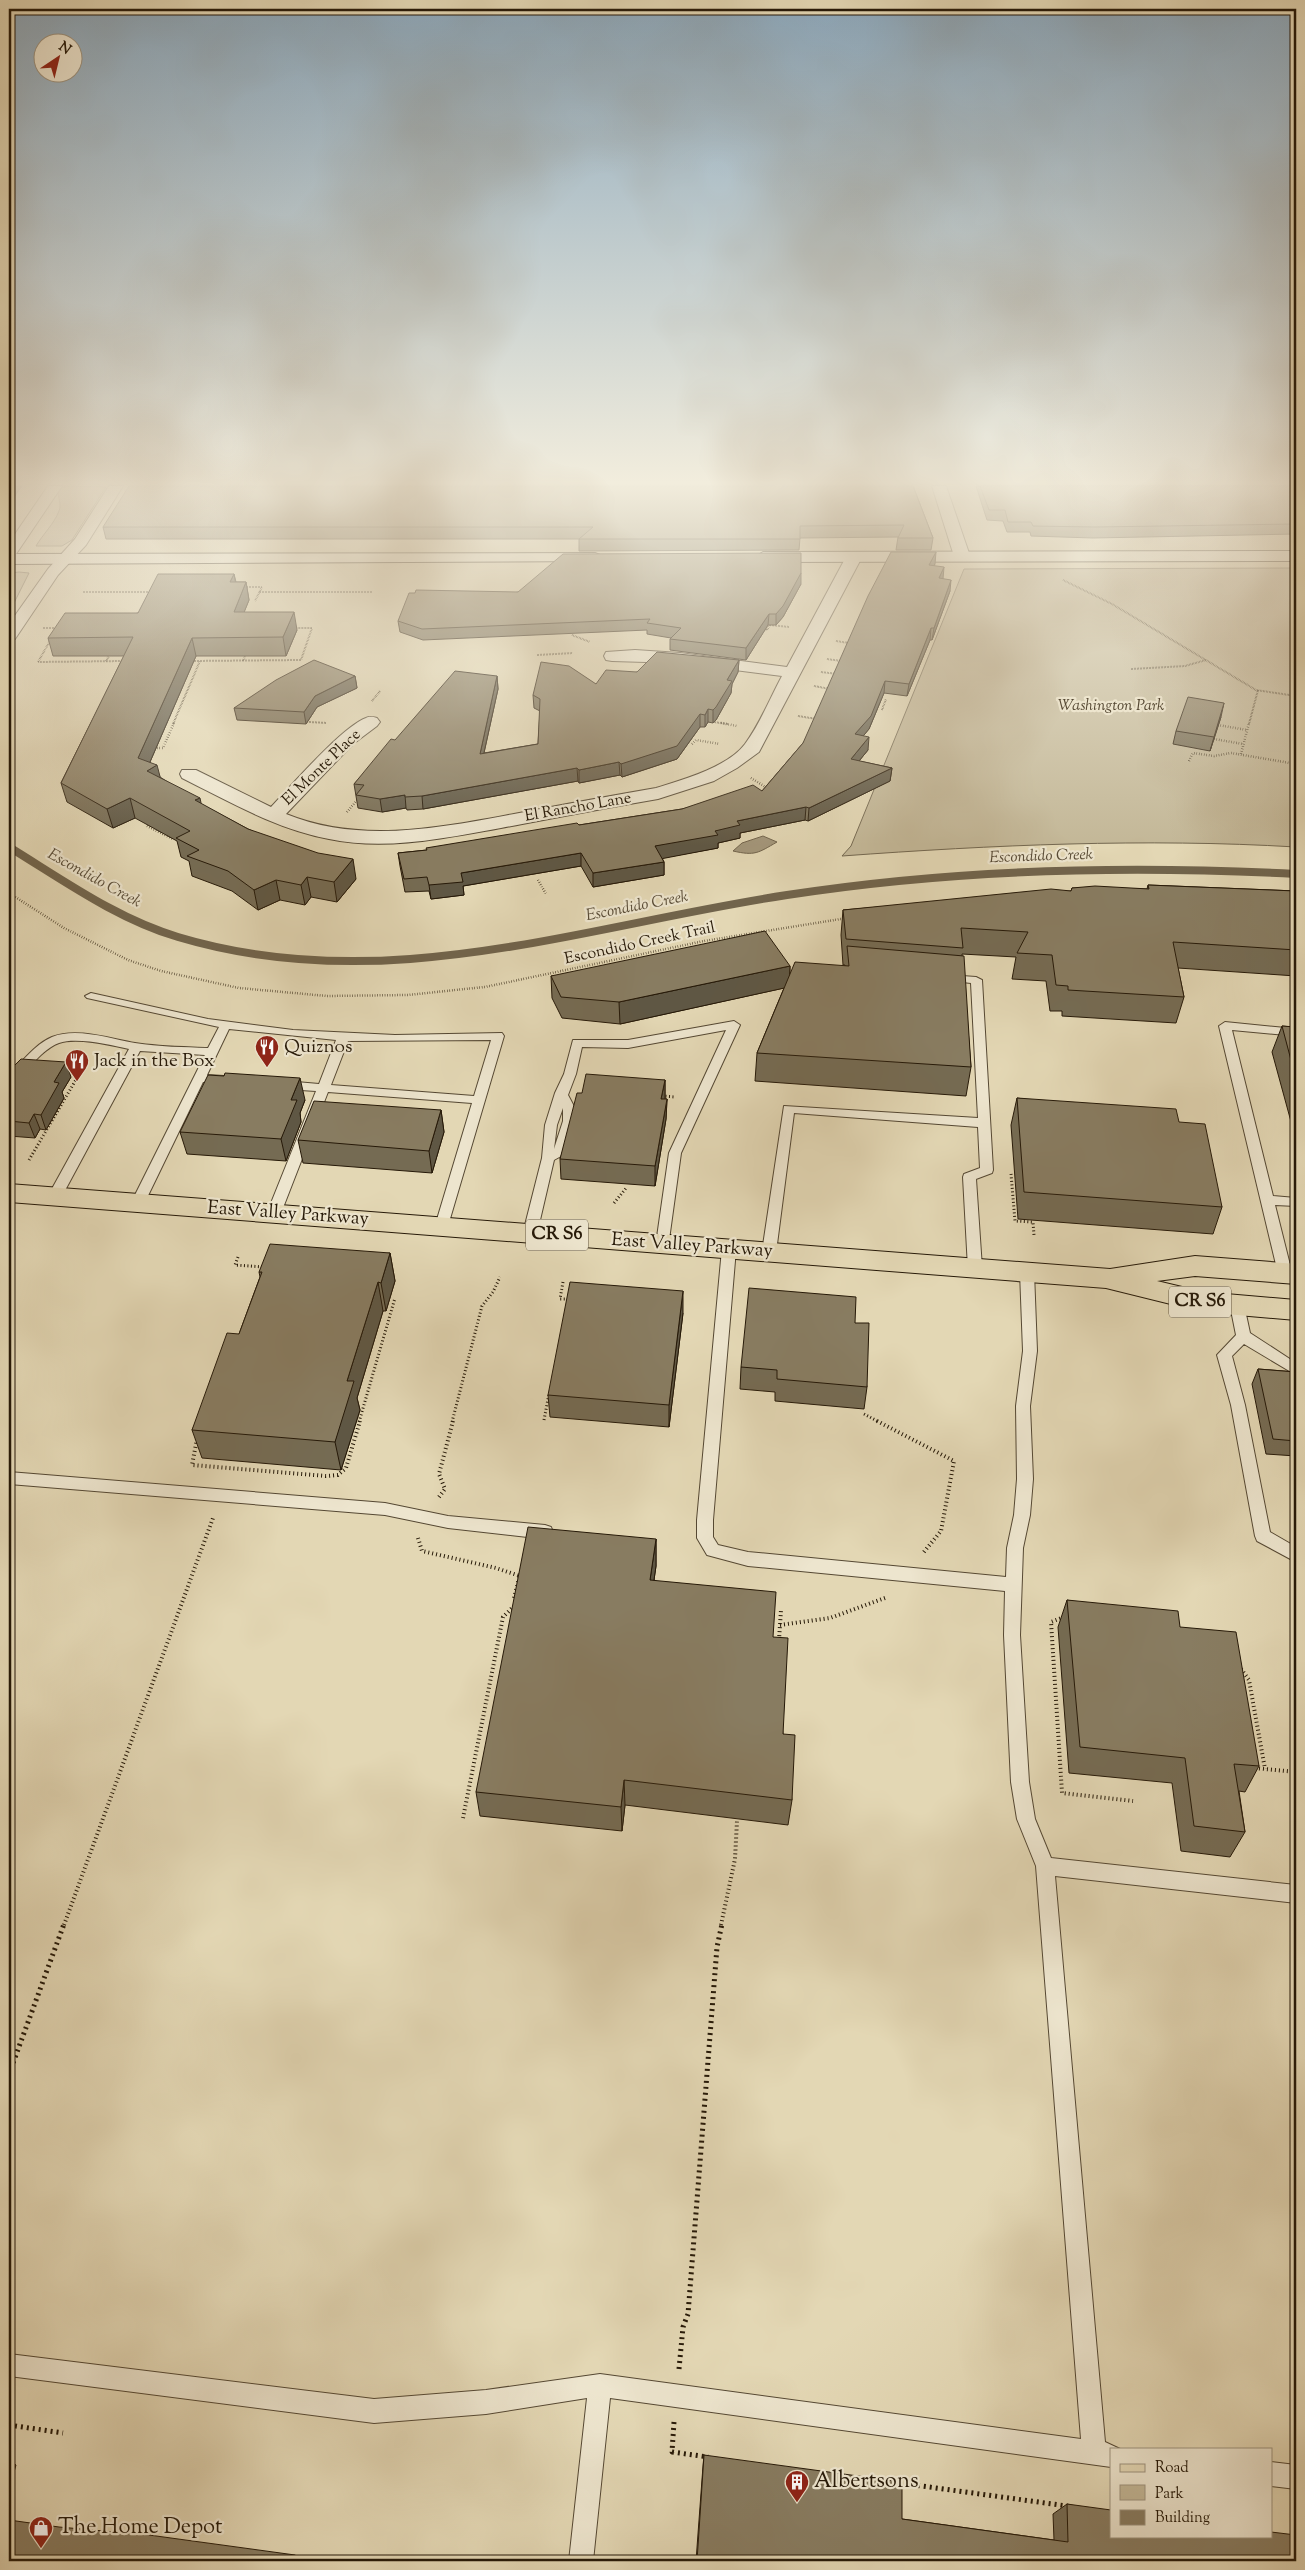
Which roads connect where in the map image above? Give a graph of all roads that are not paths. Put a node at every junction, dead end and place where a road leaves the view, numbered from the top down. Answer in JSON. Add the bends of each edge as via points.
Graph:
{"nodes":[{"id":1,"x":29,"y":606,"type":"edge"},
{"id":2,"x":828,"y":606,"type":"edge"},
{"id":3,"x":9,"y":635,"type":"edge"},
{"id":4,"x":612,"y":656,"type":"dead end"},
{"id":5,"x":793,"y":673,"type":"junction"},
{"id":6,"x":371,"y":722,"type":"dead end"},
{"id":7,"x":189,"y":774,"type":"dead end"},
{"id":8,"x":274,"y":814,"type":"junction"},
{"id":9,"x":937,"y":977,"type":"edge"},
{"id":10,"x":91,"y":996,"type":"dead end"},
{"id":11,"x":225,"y":1026,"type":"junction"},
{"id":12,"x":1296,"y":1032,"type":"edge"},
{"id":13,"x":343,"y":1038,"type":"junction"},
{"id":14,"x":136,"y":1047,"type":"junction"},
{"id":15,"x":212,"y":1052,"type":"junction"},
{"id":16,"x":200,"y":1078,"type":"junction"},
{"id":17,"x":238,"y":1081,"type":"edge"},
{"id":18,"x":9,"y":1082,"type":"edge"},
{"id":19,"x":276,"y":1084,"type":"edge"},
{"id":20,"x":323,"y":1088,"type":"junction"},
{"id":21,"x":479,"y":1100,"type":"junction"},
{"id":22,"x":985,"y":1124,"type":"junction"},
{"id":23,"x":9,"y":1193,"type":"edge"},
{"id":24,"x":55,"y":1196,"type":"junction"},
{"id":25,"x":1268,"y":1200,"type":"junction"},
{"id":26,"x":1296,"y":1202,"type":"edge"},
{"id":27,"x":138,"y":1203,"type":"junction"},
{"id":28,"x":274,"y":1213,"type":"junction"},
{"id":29,"x":442,"y":1226,"type":"junction"},
{"id":30,"x":530,"y":1233,"type":"junction"},
{"id":31,"x":663,"y":1244,"type":"junction"},
{"id":32,"x":729,"y":1249,"type":"junction"},
{"id":33,"x":769,"y":1252,"type":"junction"},
{"id":34,"x":975,"y":1268,"type":"junction"},
{"id":35,"x":1027,"y":1272,"type":"junction"},
{"id":36,"x":1290,"y":1273,"type":"edge"},
{"id":37,"x":1106,"y":1278,"type":"junction"},
{"id":38,"x":1237,"y":1305,"type":"junction"},
{"id":39,"x":1296,"y":1310,"type":"edge"},
{"id":40,"x":1243,"y":1336,"type":"junction"},
{"id":41,"x":1296,"y":1370,"type":"edge"},
{"id":42,"x":9,"y":1478,"type":"edge"},
{"id":43,"x":558,"y":1533,"type":"edge"},
{"id":44,"x":1296,"y":1555,"type":"edge"},
{"id":45,"x":1014,"y":1585,"type":"junction"},
{"id":46,"x":1045,"y":1866,"type":"junction"},
{"id":47,"x":1296,"y":1894,"type":"edge"},
{"id":48,"x":9,"y":2365,"type":"edge"},
{"id":49,"x":600,"y":2385,"type":"junction"},
{"id":50,"x":1103,"y":2454,"type":"edge"},
{"id":51,"x":1272,"y":2474,"type":"edge"},
{"id":52,"x":1296,"y":2477,"type":"edge"},
{"id":53,"x":581,"y":2561,"type":"edge"}],
"edges":[{"from":1,"to":3,"type":"street"},
{"from":2,"to":5,"type":"street","name":"El Rancho Lane"},
{"from":4,"to":5,"type":"street","via":[[680,657]]},
{"from":5,"to":8,"type":"street","name":"El Rancho Lane","via":[[759,738],[741,758],[712,775],[664,792],[409,837],[370,838],[332,834],[302,827]]},
{"from":6,"to":8,"type":"street","name":"El Monte Place","via":[[347,740]]},
{"from":7,"to":8,"type":"street","name":"El Rancho Lane"},
{"from":9,"to":22,"type":"lane","via":[[976,980]]},
{"from":10,"to":11,"type":"lane"},
{"from":11,"to":13,"type":"lane"},
{"from":11,"to":15,"type":"lane"},
{"from":12,"to":25,"type":"lane","via":[[1225,1026]]},
{"from":13,"to":20,"type":"lane"},
{"from":13,"to":21,"type":"lane","via":[[498,1036]]},
{"from":14,"to":15,"type":"lane"},
{"from":14,"to":18,"type":"lane","via":[[106,1040],[55,1040]]},
{"from":14,"to":24,"type":"lane"},
{"from":15,"to":16,"type":"lane"},
{"from":16,"to":17,"type":"lane"},
{"from":16,"to":27,"type":"lane"},
{"from":19,"to":20,"type":"lane"},
{"from":20,"to":21,"type":"lane"},
{"from":20,"to":28,"type":"lane"},
{"from":21,"to":29,"type":"lane"},
{"from":22,"to":33,"type":"lane","via":[[788,1109]]},
{"from":22,"to":34,"type":"lane","via":[[987,1170],[969,1177]]},
{"from":23,"to":24,"type":"main road","name":"East Valley Parkway","number":"CR S6"},
{"from":24,"to":27,"type":"main road","name":"East Valley Parkway","number":"CR S6"},
{"from":25,"to":26,"type":"lane"},
{"from":25,"to":36,"type":"lane"},
{"from":27,"to":28,"type":"main road","name":"East Valley Parkway","number":"CR S6"},
{"from":28,"to":29,"type":"main road","name":"East Valley Parkway","number":"CR S6"},
{"from":29,"to":30,"type":"main road","name":"East Valley Parkway","number":"CR S6"},
{"from":30,"to":31,"type":"main road","name":"East Valley Parkway","number":"CR S6"},
{"from":30,"to":31,"type":"lane","via":[[548,1158],[546,1146],[577,1043],[628,1044],[734,1025],[675,1152]]},
{"from":31,"to":32,"type":"main road","name":"East Valley Parkway","number":"CR S6"},
{"from":32,"to":33,"type":"main road","name":"East Valley Parkway","number":"CR S6"},
{"from":32,"to":45,"type":"lane","via":[[705,1520],[706,1538],[713,1550],[748,1559]]},
{"from":33,"to":34,"type":"main road","name":"East Valley Parkway","number":"CR S6"},
{"from":34,"to":35,"type":"main road","name":"East Valley Parkway","number":"CR S6"},
{"from":35,"to":37,"type":"main road","name":"East Valley Parkway","number":"CR S6"},
{"from":35,"to":45,"type":"lane","via":[[1030,1351],[1023,1406],[1025,1479],[1015,1548]]},
{"from":36,"to":37,"type":"main road","name":"East Valley Parkway","number":"CR S6","via":[[1196,1266]]},
{"from":37,"to":38,"type":"main road","name":"East Valley Parkway","number":"CR S6","via":[[1202,1302]]},
{"from":38,"to":39,"type":"main road","name":"East Valley Parkway","number":"CR S6"},
{"from":38,"to":40,"type":"lane"},
{"from":40,"to":41,"type":"lane"},
{"from":40,"to":44,"type":"lane","via":[[1224,1355],[1238,1405],[1263,1536]]},
{"from":42,"to":43,"type":"lane","via":[[385,1509],[448,1522]]},
{"from":45,"to":46,"type":"lane","via":[[1012,1635],[1020,1782],[1026,1819]]},
{"from":46,"to":47,"type":"lane"},
{"from":46,"to":50,"type":"lane"},
{"from":48,"to":49,"type":"lane","via":[[374,2411],[486,2402]]},
{"from":49,"to":50,"type":"lane"},
{"from":49,"to":53,"type":"lane"},
{"from":51,"to":52,"type":"lane"}]}
